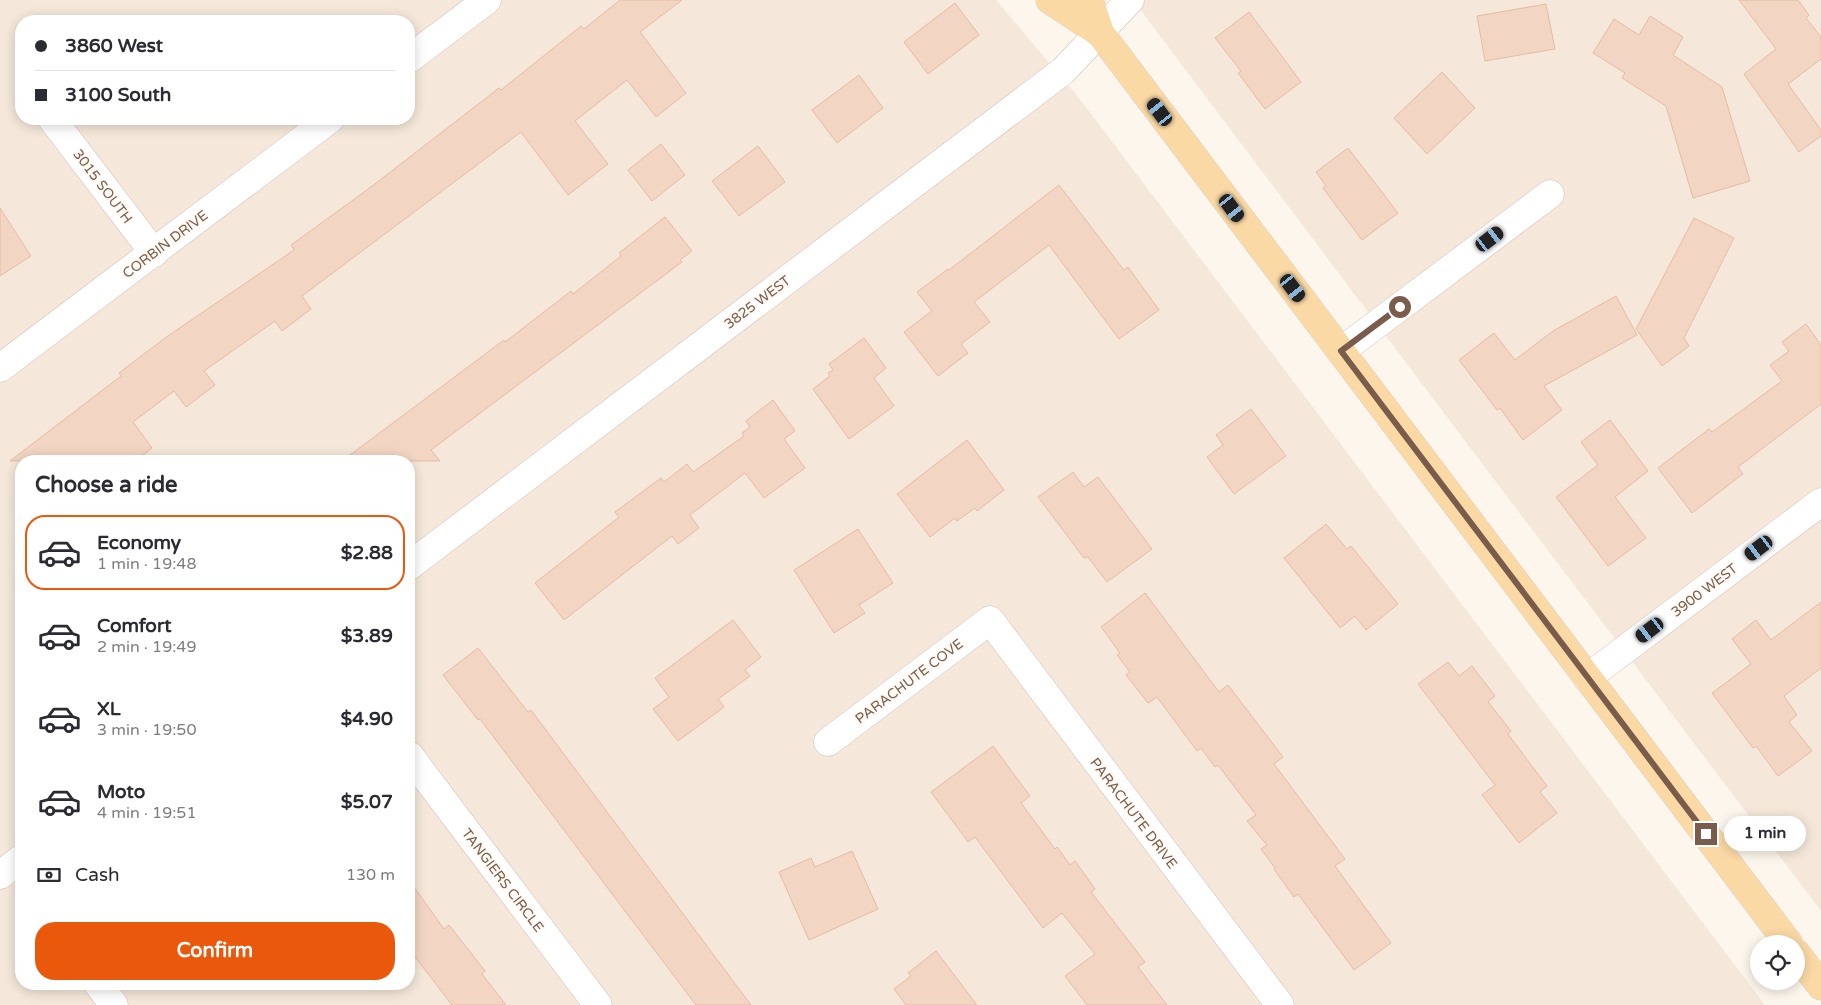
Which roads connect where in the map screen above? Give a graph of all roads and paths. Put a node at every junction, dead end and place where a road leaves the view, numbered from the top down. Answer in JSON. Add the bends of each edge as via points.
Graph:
{"nodes":[{"id":1,"x":487,"y":0,"type":"edge"},
{"id":2,"x":1050,"y":0,"type":"edge"},
{"id":3,"x":1089,"y":0,"type":"edge"},
{"id":4,"x":1130,"y":0,"type":"edge"},
{"id":5,"x":1100,"y":33,"type":"junction"},
{"id":6,"x":415,"y":54,"type":"edge"},
{"id":7,"x":57,"y":125,"type":"edge"},
{"id":8,"x":322,"y":125,"type":"edge"},
{"id":9,"x":1550,"y":194,"type":"dead end"},
{"id":10,"x":154,"y":253,"type":"junction"},
{"id":11,"x":1341,"y":351,"type":"junction"},
{"id":12,"x":0,"y":368,"type":"edge"},
{"id":13,"x":1821,"y":502,"type":"edge"},
{"id":14,"x":415,"y":561,"type":"edge"},
{"id":15,"x":990,"y":620,"type":"joint"},
{"id":16,"x":1588,"y":678,"type":"junction"},
{"id":17,"x":828,"y":742,"type":"dead end"},
{"id":18,"x":415,"y":763,"type":"edge"},
{"id":19,"x":1782,"y":935,"type":"edge"},
{"id":20,"x":1805,"y":965,"type":"edge"},
{"id":21,"x":1821,"y":986,"type":"edge"},
{"id":22,"x":103,"y":990,"type":"edge"},
{"id":23,"x":114,"y":1005,"type":"edge"},
{"id":24,"x":598,"y":1005,"type":"edge"},
{"id":25,"x":1280,"y":1005,"type":"edge"}],
"edges":[{"from":1,"to":6,"type":"street"},
{"from":2,"to":5,"type":"main road"},
{"from":3,"to":5,"type":"main road"},
{"from":4,"to":5,"type":"street","name":"3825 WEST"},
{"from":5,"to":11,"type":"main road"},
{"from":5,"to":14,"type":"street","name":"3825 WEST","via":[[1063,71]]},
{"from":7,"to":10,"type":"street","name":"3015 SOUTH"},
{"from":8,"to":10,"type":"street","name":"CORBIN DRIVE"},
{"from":9,"to":11,"type":"street"},
{"from":10,"to":12,"type":"street","name":"CORBIN DRIVE"},
{"from":11,"to":16,"type":"main road"},
{"from":13,"to":16,"type":"street","name":"3900 WEST"},
{"from":15,"to":17,"type":"street","name":"PARACHUTE COVE"},
{"from":15,"to":25,"type":"street","name":"PARACHUTE DRIVE"},
{"from":16,"to":19,"type":"main road"},
{"from":18,"to":24,"type":"street","name":"TANGIERS CIRCLE"},
{"from":20,"to":21,"type":"main road"},
{"from":22,"to":23,"type":"street"}]}
